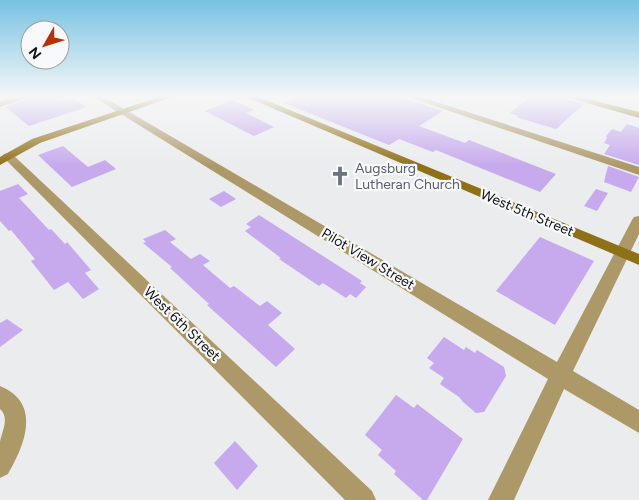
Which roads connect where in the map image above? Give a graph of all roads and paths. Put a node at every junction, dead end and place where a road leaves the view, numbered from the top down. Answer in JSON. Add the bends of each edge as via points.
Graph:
{"nodes":[{"id":1,"x":101,"y":119,"type":"edge"},
{"id":2,"x":135,"y":119,"type":"edge"},
{"id":3,"x":304,"y":119,"type":"edge"},
{"id":4,"x":480,"y":119,"type":"edge"},
{"id":5,"x":3,"y":156,"type":"edge"},
{"id":6,"x":639,"y":171,"type":"edge"},
{"id":7,"x":639,"y":220,"type":"edge"},
{"id":8,"x":631,"y":257,"type":"edge"},
{"id":9,"x":561,"y":374,"type":"junction"},
{"id":10,"x":0,"y":396,"type":"edge"},
{"id":11,"x":639,"y":422,"type":"edge"},
{"id":12,"x":0,"y":466,"type":"edge"},
{"id":13,"x":363,"y":500,"type":"edge"},
{"id":14,"x":501,"y":500,"type":"edge"}],
"edges":[{"from":1,"to":5,"type":"street"},
{"from":2,"to":9,"type":"street","name":"Pilot View Street"},
{"from":3,"to":8,"type":"street","name":"West 5th Street"},
{"from":4,"to":6,"type":"street"},
{"from":5,"to":13,"type":"street","name":"West 6th Street"},
{"from":7,"to":8,"type":"street"},
{"from":8,"to":9,"type":"street"},
{"from":9,"to":11,"type":"street","name":"Pilot View Street"},
{"from":9,"to":14,"type":"street"},
{"from":10,"to":12,"type":"street","via":[[9,402],[15,415],[13,435]]}]}
